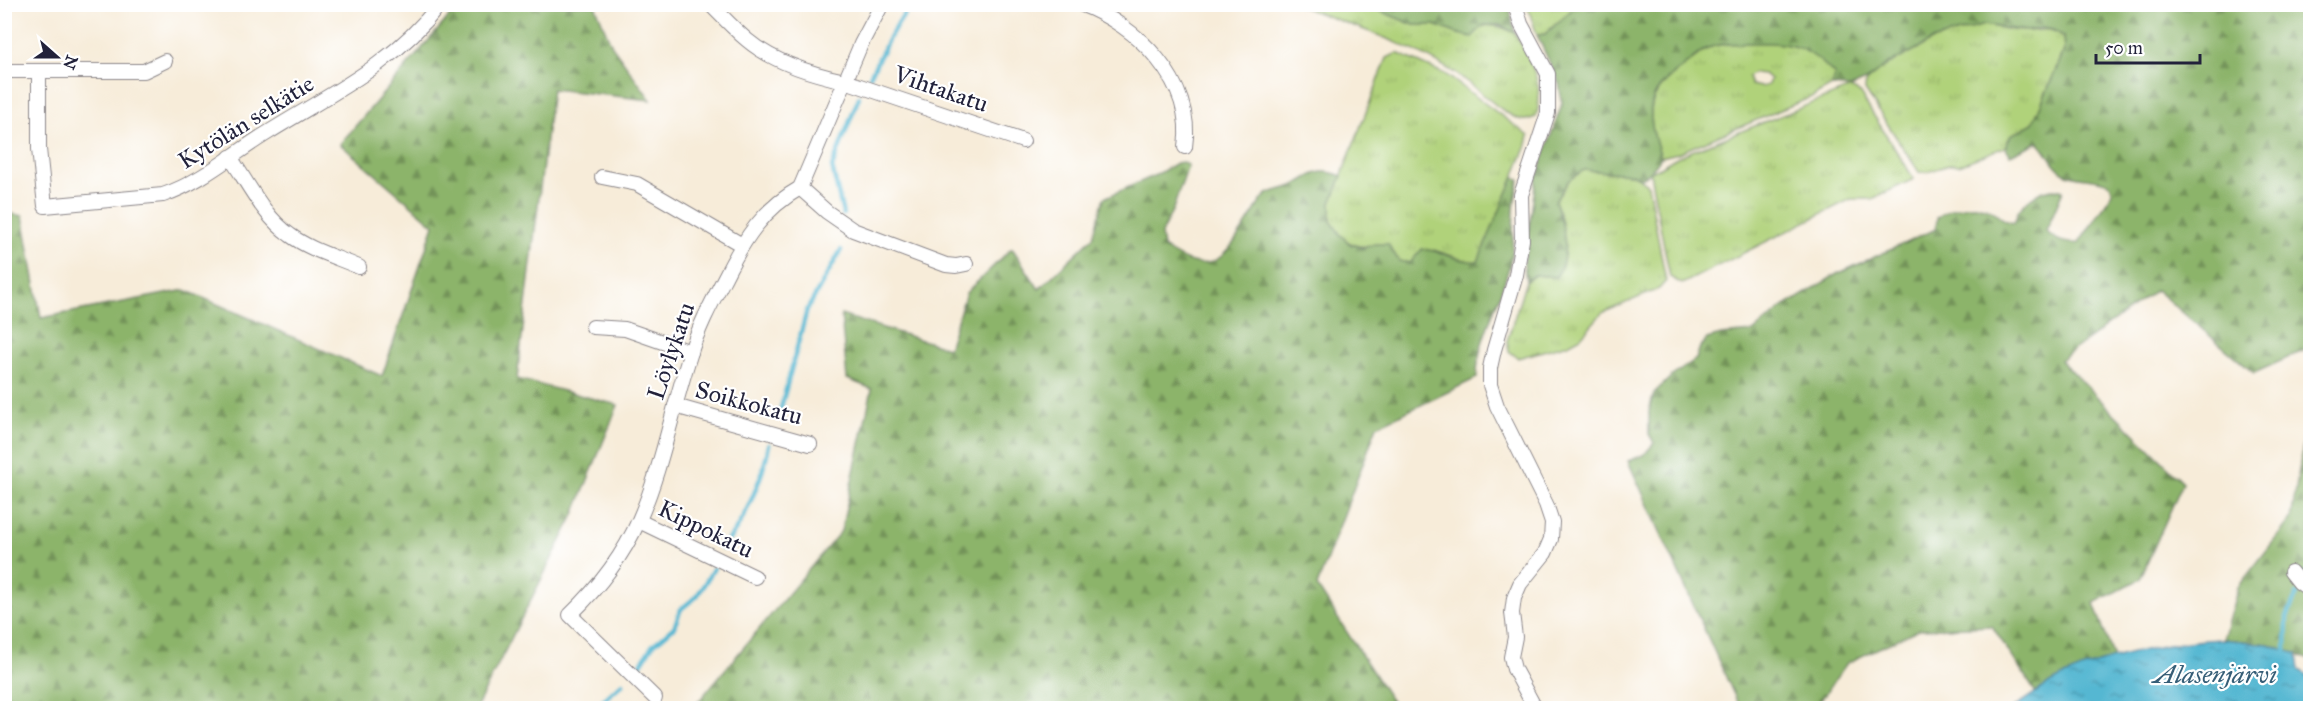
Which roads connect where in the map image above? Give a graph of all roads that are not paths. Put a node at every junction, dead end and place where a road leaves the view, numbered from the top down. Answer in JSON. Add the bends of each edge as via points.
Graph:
{"nodes":[{"id":1,"x":440,"y":4,"type":"edge"},
{"id":2,"x":710,"y":4,"type":"edge"},
{"id":3,"x":882,"y":4,"type":"edge"},
{"id":4,"x":1080,"y":4,"type":"edge"},
{"id":5,"x":1515,"y":4,"type":"edge"},
{"id":6,"x":165,"y":61,"type":"dead end"},
{"id":7,"x":4,"y":71,"type":"edge"},
{"id":8,"x":39,"y":72,"type":"junction"},
{"id":9,"x":845,"y":81,"type":"junction"},
{"id":10,"x":1023,"y":141,"type":"dead end"},
{"id":11,"x":1185,"y":147,"type":"dead end"},
{"id":12,"x":230,"y":156,"type":"junction"},
{"id":13,"x":602,"y":177,"type":"dead end"},
{"id":14,"x":800,"y":188,"type":"junction"},
{"id":15,"x":742,"y":245,"type":"junction"},
{"id":16,"x":966,"y":264,"type":"dead end"},
{"id":17,"x":359,"y":267,"type":"dead end"},
{"id":18,"x":593,"y":327,"type":"dead end"},
{"id":19,"x":691,"y":352,"type":"junction"},
{"id":20,"x":675,"y":406,"type":"junction"},
{"id":21,"x":810,"y":444,"type":"dead end"},
{"id":22,"x":639,"y":521,"type":"junction"},
{"id":23,"x":2291,"y":572,"type":"dead end"},
{"id":24,"x":755,"y":577,"type":"dead end"},
{"id":25,"x":2310,"y":590,"type":"edge"},
{"id":26,"x":656,"y":698,"type":"dead end"},
{"id":27,"x":1535,"y":708,"type":"edge"}],
"edges":[{"from":1,"to":12,"type":"street","name":"Kytölän selkätie","via":[[408,42],[382,63]]},
{"from":2,"to":9,"type":"street","name":"Vihtakatu","via":[[763,51]]},
{"from":3,"to":9,"type":"street"},
{"from":4,"to":11,"type":"street","via":[[1105,15],[1162,62],[1186,118]]},
{"from":5,"to":27,"type":"street","via":[[1521,24],[1548,74],[1548,113],[1521,195],[1522,240],[1490,368],[1490,386],[1552,522],[1545,553],[1520,584],[1512,613],[1515,637],[1511,657]]},
{"from":6,"to":8,"type":"street","via":[[144,71]]},
{"from":7,"to":8,"type":"street"},
{"from":8,"to":12,"type":"street","name":"Kytölän selkätie","via":[[39,149],[45,206],[163,195],[182,189]]},
{"from":9,"to":10,"type":"street","name":"Vihtakatu"},
{"from":9,"to":14,"type":"street"},
{"from":12,"to":17,"type":"street","via":[[274,221],[290,235]]},
{"from":13,"to":15,"type":"street","via":[[637,184]]},
{"from":14,"to":15,"type":"street","name":"Löylykatu","via":[[773,206]]},
{"from":14,"to":16,"type":"street","via":[[853,230],[946,265]]},
{"from":15,"to":19,"type":"street","name":"Löylykatu"},
{"from":18,"to":19,"type":"street","via":[[625,329]]},
{"from":19,"to":20,"type":"street","name":"Löylykatu"},
{"from":20,"to":21,"type":"street","name":"Soikkokatu"},
{"from":20,"to":22,"type":"street","name":"Löylykatu"},
{"from":22,"to":24,"type":"street","name":"Kippokatu"},
{"from":22,"to":26,"type":"street","name":"Löylykatu","via":[[607,574],[570,615]]},
{"from":23,"to":25,"type":"street"}]}
